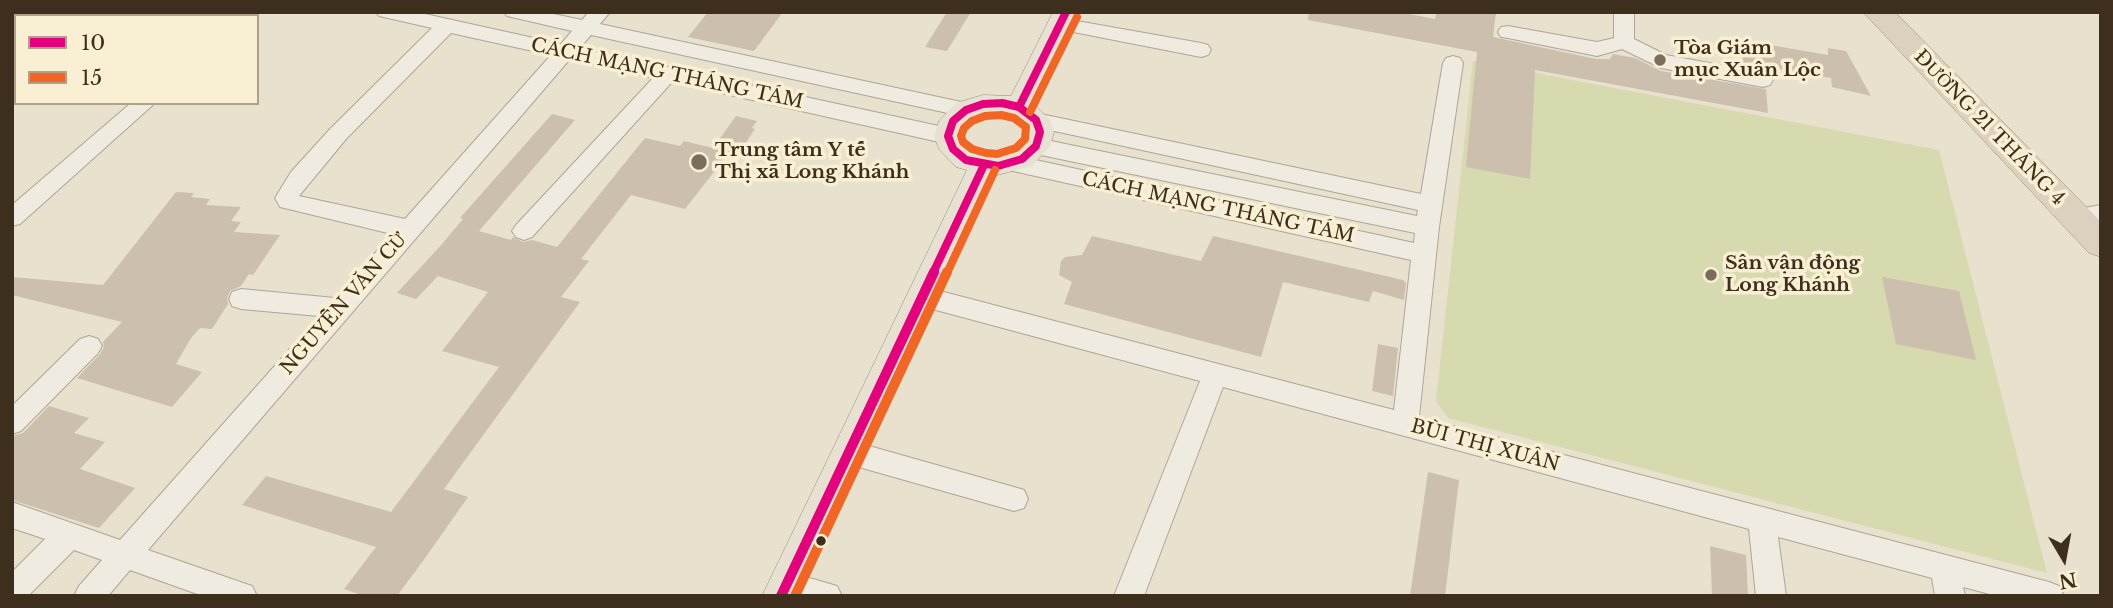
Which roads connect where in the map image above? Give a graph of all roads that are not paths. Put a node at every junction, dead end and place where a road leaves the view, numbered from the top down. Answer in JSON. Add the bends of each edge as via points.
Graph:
{"nodes":[{"id":1,"x":386,"y":12,"type":"edge"},
{"id":2,"x":514,"y":12,"type":"edge"},
{"id":3,"x":1625,"y":12,"type":"edge"},
{"id":4,"x":1878,"y":12,"type":"edge"},
{"id":5,"x":1899,"y":12,"type":"edge"},
{"id":6,"x":1063,"y":18,"type":"edge"},
{"id":7,"x":593,"y":20,"type":"edge"},
{"id":8,"x":446,"y":26,"type":"junction"},
{"id":9,"x":1508,"y":32,"type":"dead end"},
{"id":10,"x":1624,"y":42,"type":"junction"},
{"id":11,"x":1200,"y":50,"type":"dead end"},
{"id":12,"x":564,"y":51,"type":"junction"},
{"id":13,"x":1453,"y":63,"type":"dead end"},
{"id":14,"x":668,"y":74,"type":"junction"},
{"id":15,"x":1763,"y":80,"type":"dead end"},
{"id":16,"x":143,"y":105,"type":"edge"},
{"id":17,"x":967,"y":110,"type":"junction"},
{"id":18,"x":1031,"y":125,"type":"junction"},
{"id":19,"x":948,"y":136,"type":"junction"},
{"id":20,"x":998,"y":164,"type":"junction"},
{"id":21,"x":1429,"y":215,"type":"junction"},
{"id":22,"x":12,"y":218,"type":"edge"},
{"id":23,"x":2098,"y":224,"type":"edge"},
{"id":24,"x":409,"y":229,"type":"junction"},
{"id":25,"x":524,"y":231,"type":"dead end"},
{"id":26,"x":1424,"y":254,"type":"junction"},
{"id":27,"x":921,"y":296,"type":"junction"},
{"id":28,"x":241,"y":299,"type":"dead end"},
{"id":29,"x":340,"y":308,"type":"junction"},
{"id":30,"x":89,"y":346,"type":"dead end"},
{"id":31,"x":1215,"y":374,"type":"junction"},
{"id":32,"x":24,"y":397,"type":"edge"},
{"id":33,"x":12,"y":423,"type":"edge"},
{"id":34,"x":1405,"y":425,"type":"junction"},
{"id":35,"x":848,"y":453,"type":"junction"},
{"id":36,"x":1014,"y":499,"type":"dead end"},
{"id":37,"x":12,"y":515,"type":"edge"},
{"id":38,"x":1762,"y":520,"type":"junction"},
{"id":39,"x":69,"y":535,"type":"junction"},
{"id":40,"x":125,"y":554,"type":"junction"},
{"id":41,"x":1948,"y":582,"type":"edge"},
{"id":42,"x":783,"y":590,"type":"edge"},
{"id":43,"x":12,"y":592,"type":"edge"},
{"id":44,"x":89,"y":596,"type":"edge"},
{"id":45,"x":242,"y":596,"type":"edge"},
{"id":46,"x":827,"y":596,"type":"edge"},
{"id":47,"x":1129,"y":596,"type":"edge"},
{"id":48,"x":1771,"y":596,"type":"edge"},
{"id":49,"x":2049,"y":596,"type":"edge"}],
"edges":[{"from":1,"to":8,"type":"street","name":"CÁCH MẠNG THÁNG TÁM"},
{"from":2,"to":7,"type":"street","name":"CÁCH MẠNG THÁNG TÁM"},
{"from":3,"to":10,"type":"street"},
{"from":4,"to":23,"type":"highway","name":"ĐƯỜNG 21 THÁNG 4"},
{"from":5,"to":23,"type":"highway","name":"ĐƯỜNG 21 THÁNG 4"},
{"from":6,"to":11,"type":"street"},
{"from":6,"to":18,"type":"main road"},
{"from":7,"to":12,"type":"street","name":"NGUYỄN VĂN CỪ"},
{"from":7,"to":17,"type":"street","name":"CÁCH MẠNG THÁNG TÁM"},
{"from":8,"to":12,"type":"street","name":"CÁCH MẠNG THÁNG TÁM"},
{"from":8,"to":24,"type":"street","via":[[338,134],[286,198]]},
{"from":9,"to":10,"type":"street","via":[[1597,49]]},
{"from":10,"to":15,"type":"street","via":[[1661,61]]},
{"from":12,"to":14,"type":"street","name":"CÁCH MẠNG THÁNG TÁM"},
{"from":12,"to":24,"type":"street","name":"NGUYỄN VĂN CỪ"},
{"from":13,"to":21,"type":"street"},
{"from":14,"to":19,"type":"street","name":"CÁCH MẠNG THÁNG TÁM"},
{"from":14,"to":25,"type":"street"},
{"from":16,"to":22,"type":"street"},
{"from":17,"to":18,"type":"main road","via":[[993,103]]},
{"from":17,"to":19,"type":"main road","via":[[953,121]]},
{"from":18,"to":20,"type":"main road"},
{"from":18,"to":21,"type":"street","name":"CÁCH MẠNG THÁNG TÁM"},
{"from":19,"to":20,"type":"main road","via":[[953,149],[966,160]]},
{"from":20,"to":26,"type":"street","name":"CÁCH MẠNG THÁNG TÁM"},
{"from":20,"to":27,"type":"main road"},
{"from":21,"to":26,"type":"street"},
{"from":24,"to":29,"type":"street","name":"NGUYỄN VĂN CỪ"},
{"from":26,"to":34,"type":"street"},
{"from":27,"to":31,"type":"street","name":"BÙI THỊ XUÂN"},
{"from":27,"to":35,"type":"main road"},
{"from":28,"to":29,"type":"street"},
{"from":29,"to":40,"type":"street","name":"NGUYỄN VĂN CỪ"},
{"from":30,"to":32,"type":"street"},
{"from":31,"to":34,"type":"street","name":"BÙI THỊ XUÂN"},
{"from":31,"to":47,"type":"street"},
{"from":32,"to":33,"type":"street"},
{"from":34,"to":38,"type":"street","name":"BÙI THỊ XUÂN"},
{"from":35,"to":36,"type":"street"},
{"from":35,"to":42,"type":"main road"},
{"from":37,"to":39,"type":"street"},
{"from":38,"to":41,"type":"street","name":"BÙI THỊ XUÂN"},
{"from":38,"to":48,"type":"street"},
{"from":39,"to":40,"type":"street"},
{"from":39,"to":43,"type":"street"},
{"from":40,"to":44,"type":"street","name":"NGUYỄN VĂN CỪ"},
{"from":40,"to":45,"type":"street"},
{"from":41,"to":49,"type":"street","name":"BÙI THỊ XUÂN"},
{"from":42,"to":46,"type":"street"}]}
